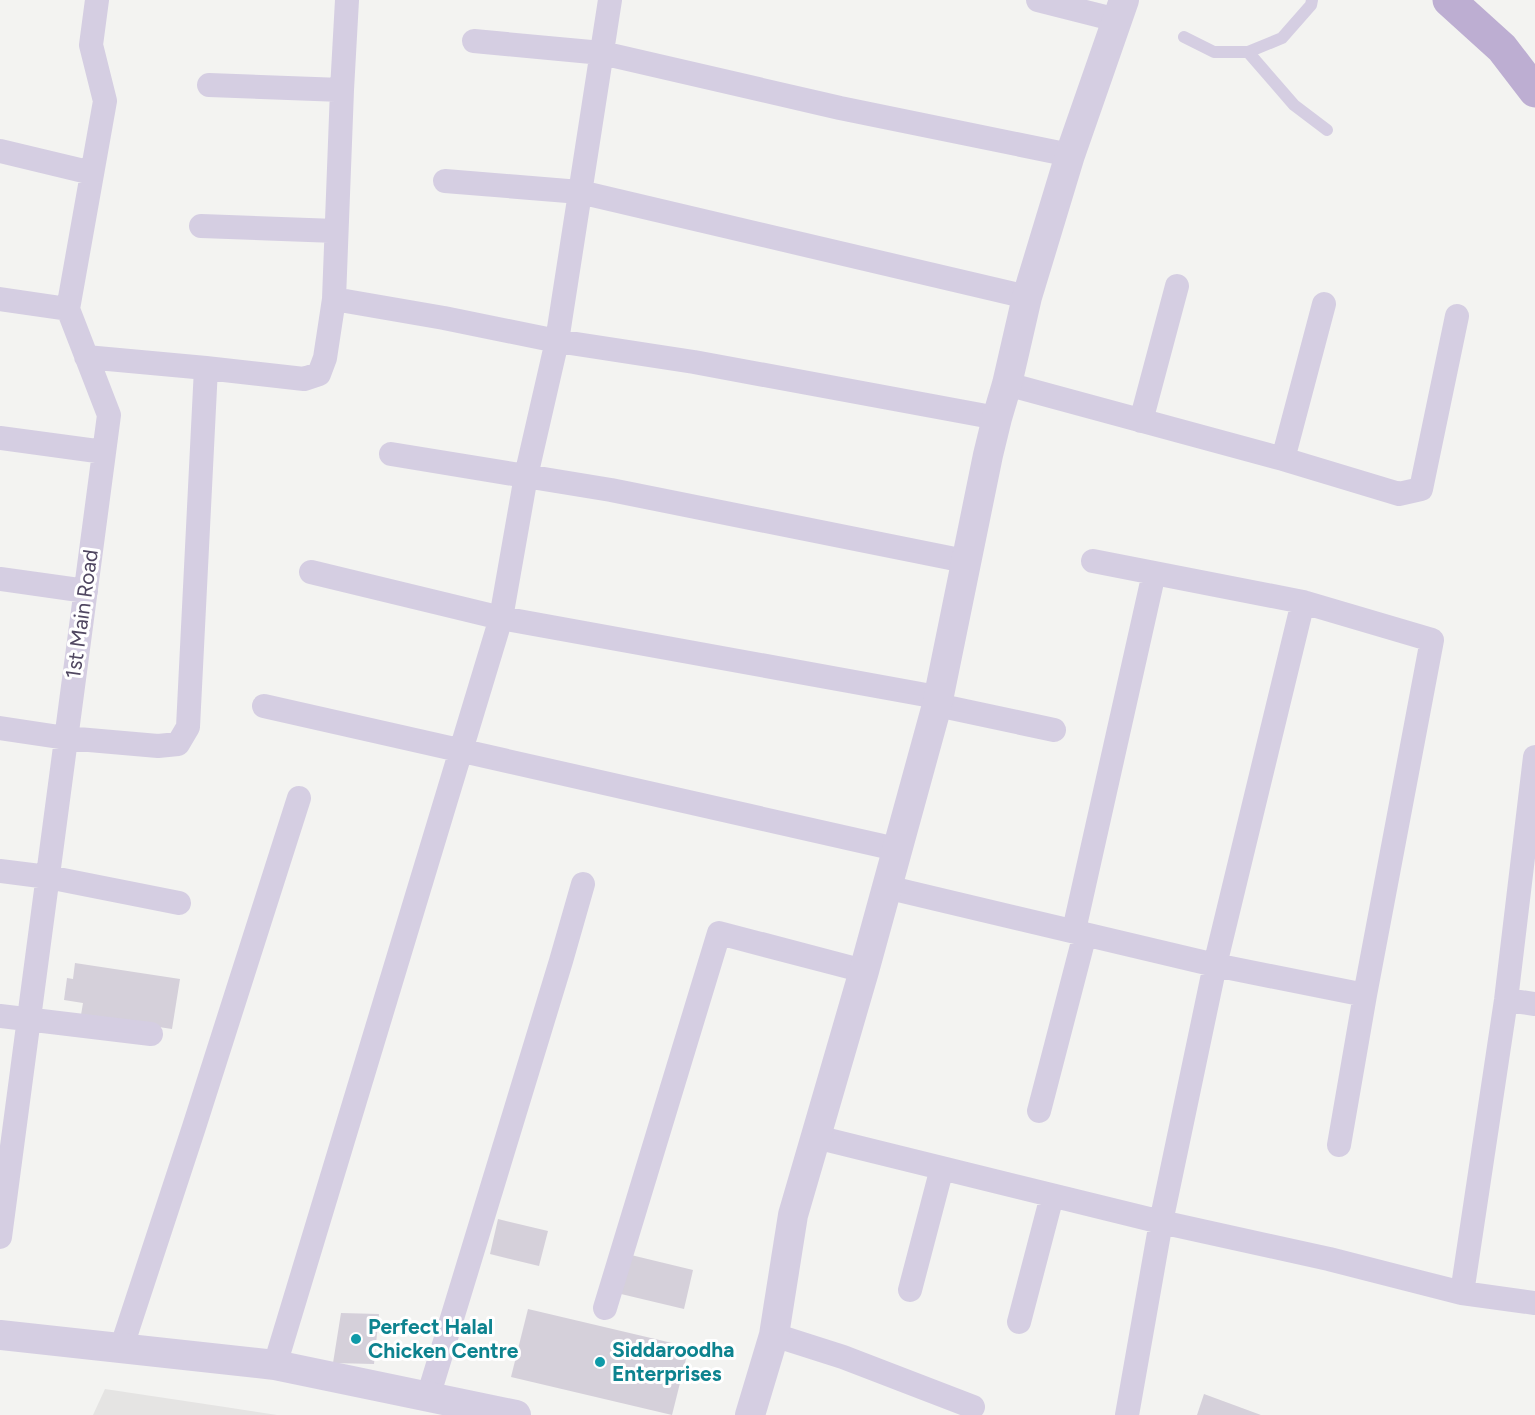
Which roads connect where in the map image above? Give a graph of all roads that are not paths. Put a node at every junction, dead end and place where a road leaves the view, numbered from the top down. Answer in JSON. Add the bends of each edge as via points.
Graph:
{"nodes":[{"id":1,"x":98,"y":0,"type":"edge"},
{"id":2,"x":347,"y":0,"type":"edge"},
{"id":3,"x":610,"y":0,"type":"edge"},
{"id":4,"x":1038,"y":0,"type":"edge"},
{"id":5,"x":1312,"y":0,"type":"edge"},
{"id":6,"x":1449,"y":0,"type":"edge"},
{"id":7,"x":1121,"y":10,"type":"edge"},
{"id":8,"x":1184,"y":37,"type":"dead end"},
{"id":9,"x":474,"y":41,"type":"dead end"},
{"id":10,"x":1248,"y":52,"type":"junction"},
{"id":11,"x":602,"y":53,"type":"junction"},
{"id":12,"x":209,"y":85,"type":"dead end"},
{"id":13,"x":342,"y":90,"type":"junction"},
{"id":14,"x":1535,"y":91,"type":"edge"},
{"id":15,"x":1327,"y":130,"type":"dead end"},
{"id":16,"x":0,"y":151,"type":"edge"},
{"id":17,"x":1070,"y":155,"type":"junction"},
{"id":18,"x":92,"y":173,"type":"junction"},
{"id":19,"x":445,"y":181,"type":"dead end"},
{"id":20,"x":580,"y":192,"type":"junction"},
{"id":21,"x":201,"y":226,"type":"dead end"},
{"id":22,"x":336,"y":231,"type":"junction"},
{"id":23,"x":1178,"y":286,"type":"dead end"},
{"id":24,"x":1027,"y":297,"type":"junction"},
{"id":25,"x":0,"y":299,"type":"edge"},
{"id":26,"x":334,"y":299,"type":"junction"},
{"id":27,"x":1324,"y":304,"type":"dead end"},
{"id":28,"x":68,"y":309,"type":"junction"},
{"id":29,"x":1457,"y":316,"type":"dead end"},
{"id":30,"x":556,"y":341,"type":"junction"},
{"id":31,"x":87,"y":357,"type":"junction"},
{"id":32,"x":206,"y":368,"type":"junction"},
{"id":33,"x":1007,"y":384,"type":"junction"},
{"id":34,"x":997,"y":418,"type":"junction"},
{"id":35,"x":1141,"y":421,"type":"junction"},
{"id":36,"x":0,"y":438,"type":"edge"},
{"id":37,"x":104,"y":452,"type":"junction"},
{"id":38,"x":391,"y":454,"type":"dead end"},
{"id":39,"x":1282,"y":459,"type":"junction"},
{"id":40,"x":526,"y":476,"type":"junction"},
{"id":41,"x":965,"y":561,"type":"junction"},
{"id":42,"x":1094,"y":561,"type":"dead end"},
{"id":43,"x":311,"y":572,"type":"dead end"},
{"id":44,"x":1154,"y":573,"type":"junction"},
{"id":45,"x":0,"y":579,"type":"edge"},
{"id":46,"x":86,"y":591,"type":"junction"},
{"id":47,"x":1303,"y":602,"type":"junction"},
{"id":48,"x":501,"y":618,"type":"junction"},
{"id":49,"x":937,"y":701,"type":"junction"},
{"id":50,"x":264,"y":706,"type":"dead end"},
{"id":51,"x":0,"y":728,"type":"edge"},
{"id":52,"x":1054,"y":730,"type":"dead end"},
{"id":53,"x":66,"y":738,"type":"junction"},
{"id":54,"x":461,"y":750,"type":"junction"},
{"id":55,"x":1535,"y":757,"type":"edge"},
{"id":56,"x":299,"y":798,"type":"dead end"},
{"id":57,"x":897,"y":849,"type":"junction"},
{"id":58,"x":0,"y":871,"type":"edge"},
{"id":59,"x":48,"y":877,"type":"junction"},
{"id":60,"x":583,"y":884,"type":"dead end"},
{"id":61,"x":886,"y":887,"type":"junction"},
{"id":62,"x":179,"y":903,"type":"dead end"},
{"id":63,"x":1080,"y":932,"type":"junction"},
{"id":64,"x":1215,"y":964,"type":"junction"},
{"id":65,"x":864,"y":971,"type":"junction"},
{"id":66,"x":1365,"y":995,"type":"junction"},
{"id":67,"x":1506,"y":1000,"type":"junction"},
{"id":68,"x":1535,"y":1004,"type":"edge"},
{"id":69,"x":0,"y":1016,"type":"edge"},
{"id":70,"x":29,"y":1020,"type":"junction"},
{"id":71,"x":151,"y":1034,"type":"dead end"},
{"id":72,"x":1039,"y":1111,"type":"dead end"},
{"id":73,"x":816,"y":1137,"type":"junction"},
{"id":74,"x":1339,"y":1145,"type":"dead end"},
{"id":75,"x":942,"y":1168,"type":"junction"},
{"id":76,"x":4,"y":1173,"type":"edge"},
{"id":77,"x":1052,"y":1196,"type":"junction"},
{"id":78,"x":1161,"y":1222,"type":"junction"},
{"id":79,"x":0,"y":1238,"type":"edge"},
{"id":80,"x":910,"y":1290,"type":"dead end"},
{"id":81,"x":1462,"y":1293,"type":"junction"},
{"id":82,"x":1535,"y":1304,"type":"edge"},
{"id":83,"x":605,"y":1308,"type":"dead end"},
{"id":84,"x":1019,"y":1322,"type":"dead end"},
{"id":85,"x":0,"y":1335,"type":"edge"},
{"id":86,"x":774,"y":1335,"type":"junction"},
{"id":87,"x":121,"y":1349,"type":"junction"},
{"id":88,"x":275,"y":1365,"type":"junction"},
{"id":89,"x":428,"y":1397,"type":"junction"},
{"id":90,"x":973,"y":1407,"type":"dead end"},
{"id":91,"x":516,"y":1415,"type":"edge"},
{"id":92,"x":750,"y":1415,"type":"edge"},
{"id":93,"x":1126,"y":1415,"type":"edge"}],
"edges":[{"from":1,"to":18,"type":"street","via":[[91,45],[105,101]]},
{"from":2,"to":13,"type":"street"},
{"from":3,"to":11,"type":"street"},
{"from":4,"to":7,"type":"street"},
{"from":5,"to":10,"type":"lane","via":[[1282,38]]},
{"from":6,"to":14,"type":"main road","via":[[1502,48]]},
{"from":7,"to":17,"type":"street"},
{"from":8,"to":10,"type":"lane","via":[[1214,52]]},
{"from":9,"to":11,"type":"street"},
{"from":10,"to":15,"type":"lane","via":[[1294,105]]},
{"from":11,"to":17,"type":"street","via":[[840,108]]},
{"from":11,"to":20,"type":"street"},
{"from":12,"to":13,"type":"street"},
{"from":13,"to":22,"type":"street"},
{"from":16,"to":18,"type":"street"},
{"from":17,"to":24,"type":"street"},
{"from":18,"to":28,"type":"street"},
{"from":19,"to":20,"type":"street"},
{"from":20,"to":24,"type":"street"},
{"from":20,"to":30,"type":"street"},
{"from":21,"to":22,"type":"street"},
{"from":22,"to":26,"type":"street"},
{"from":23,"to":35,"type":"street"},
{"from":24,"to":33,"type":"street"},
{"from":25,"to":28,"type":"street"},
{"from":26,"to":30,"type":"street"},
{"from":26,"to":32,"type":"street","via":[[319,374],[304,379]]},
{"from":27,"to":39,"type":"street"},
{"from":28,"to":31,"type":"street","name":"1st Main Road"},
{"from":29,"to":39,"type":"street","via":[[1421,489],[1400,494]]},
{"from":30,"to":34,"type":"street","via":[[694,362]]},
{"from":30,"to":40,"type":"street"},
{"from":31,"to":32,"type":"street"},
{"from":31,"to":37,"type":"street","name":"1st Main Road","via":[[109,415]]},
{"from":32,"to":53,"type":"street","via":[[188,727],[178,744],[158,746]]},
{"from":33,"to":34,"type":"street"},
{"from":33,"to":35,"type":"street"},
{"from":34,"to":41,"type":"street"},
{"from":35,"to":39,"type":"street"},
{"from":36,"to":37,"type":"street"},
{"from":37,"to":46,"type":"street","name":"1st Main Road"},
{"from":38,"to":40,"type":"street"},
{"from":40,"to":41,"type":"street"},
{"from":40,"to":48,"type":"street"},
{"from":41,"to":49,"type":"street"},
{"from":42,"to":44,"type":"street"},
{"from":43,"to":48,"type":"street"},
{"from":44,"to":47,"type":"street"},
{"from":44,"to":63,"type":"street"},
{"from":45,"to":46,"type":"street"},
{"from":46,"to":53,"type":"street","name":"1st Main Road"},
{"from":47,"to":64,"type":"street"},
{"from":47,"to":66,"type":"street","via":[[1432,640]]},
{"from":48,"to":49,"type":"street"},
{"from":48,"to":54,"type":"street"},
{"from":49,"to":52,"type":"street"},
{"from":49,"to":57,"type":"street"},
{"from":50,"to":54,"type":"street"},
{"from":51,"to":53,"type":"street"},
{"from":53,"to":59,"type":"street","name":"1st Main Road"},
{"from":54,"to":57,"type":"street"},
{"from":54,"to":88,"type":"street"},
{"from":55,"to":67,"type":"street"},
{"from":56,"to":87,"type":"street"},
{"from":57,"to":61,"type":"street"},
{"from":58,"to":59,"type":"street"},
{"from":59,"to":62,"type":"street"},
{"from":59,"to":70,"type":"street","name":"1st Main Road"},
{"from":60,"to":89,"type":"street"},
{"from":61,"to":63,"type":"street"},
{"from":61,"to":65,"type":"street"},
{"from":63,"to":64,"type":"street"},
{"from":63,"to":72,"type":"street"},
{"from":64,"to":66,"type":"street"},
{"from":64,"to":78,"type":"street"},
{"from":65,"to":73,"type":"street"},
{"from":65,"to":83,"type":"street","via":[[719,933]]},
{"from":66,"to":74,"type":"street"},
{"from":67,"to":68,"type":"street"},
{"from":67,"to":81,"type":"street"},
{"from":69,"to":70,"type":"street"},
{"from":70,"to":71,"type":"street"},
{"from":70,"to":76,"type":"street","name":"1st Main Road"},
{"from":73,"to":75,"type":"street"},
{"from":73,"to":86,"type":"street","via":[[793,1215]]},
{"from":75,"to":77,"type":"street"},
{"from":75,"to":80,"type":"street"},
{"from":76,"to":79,"type":"street","name":"1st Main Road"},
{"from":77,"to":78,"type":"street"},
{"from":77,"to":84,"type":"street"},
{"from":78,"to":81,"type":"street"},
{"from":78,"to":93,"type":"street"},
{"from":81,"to":82,"type":"street"},
{"from":85,"to":87,"type":"street"},
{"from":86,"to":90,"type":"street"},
{"from":86,"to":92,"type":"street"},
{"from":87,"to":88,"type":"street"},
{"from":88,"to":89,"type":"street"},
{"from":89,"to":91,"type":"street"}]}
